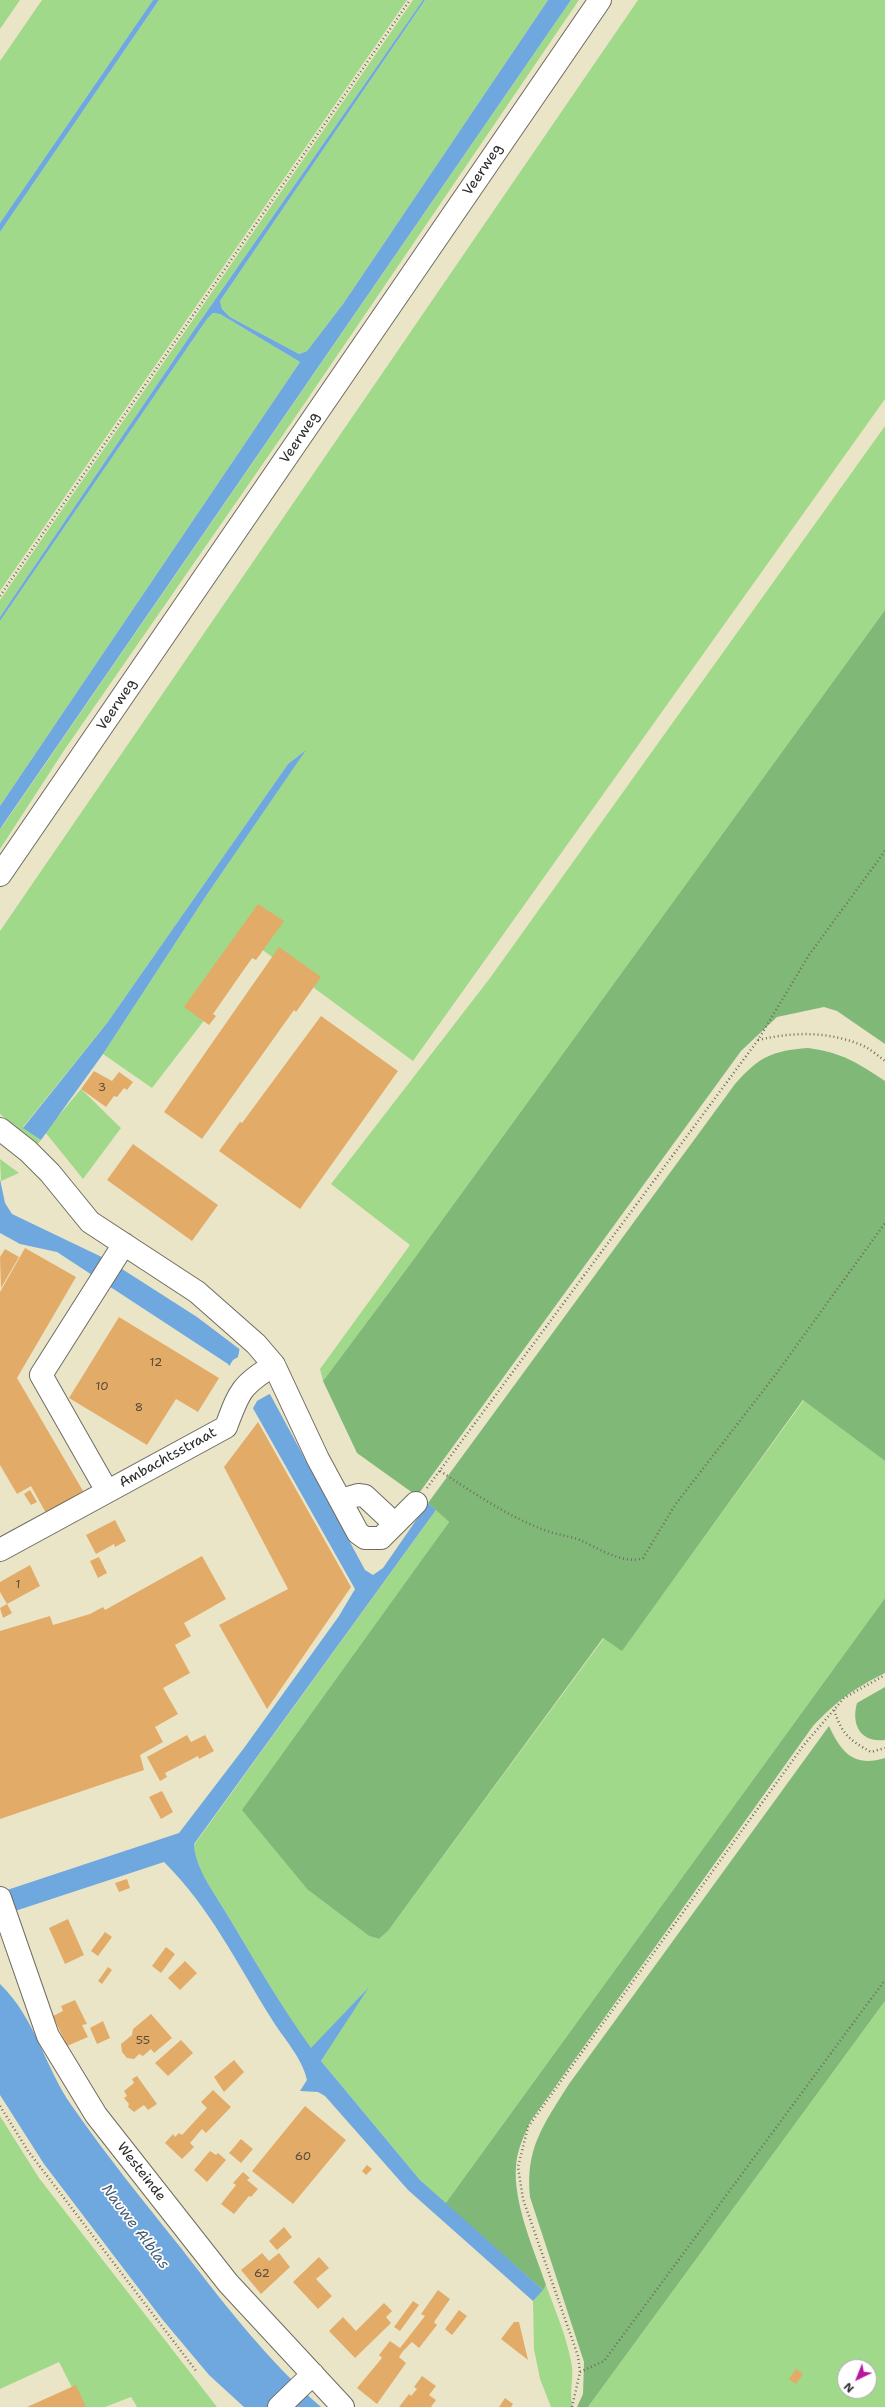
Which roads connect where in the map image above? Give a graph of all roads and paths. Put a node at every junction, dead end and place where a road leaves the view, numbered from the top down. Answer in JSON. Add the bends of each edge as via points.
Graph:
{"nodes":[{"id":1,"x":410,"y":0,"type":"edge"},
{"id":2,"x":600,"y":0,"type":"edge"},
{"id":3,"x":0,"y":596,"type":"edge"},
{"id":4,"x":885,"y":851,"type":"edge"},
{"id":5,"x":0,"y":875,"type":"edge"},
{"id":6,"x":758,"y":1040,"type":"junction"},
{"id":7,"x":885,"y":1061,"type":"edge"},
{"id":8,"x":0,"y":1130,"type":"edge"},
{"id":9,"x":885,"y":1223,"type":"edge"},
{"id":10,"x":121,"y":1251,"type":"junction"},
{"id":11,"x":267,"y":1369,"type":"junction"},
{"id":12,"x":440,"y":1471,"type":"junction"},
{"id":13,"x":107,"y":1492,"type":"junction"},
{"id":14,"x":341,"y":1500,"type":"junction"},
{"id":15,"x":416,"y":1503,"type":"joint"},
{"id":16,"x":395,"y":1524,"type":"junction"},
{"id":17,"x":0,"y":1550,"type":"edge"},
{"id":18,"x":885,"y":1675,"type":"edge"},
{"id":19,"x":834,"y":1710,"type":"junction"},
{"id":20,"x":885,"y":1748,"type":"edge"},
{"id":21,"x":0,"y":1898,"type":"edge"},
{"id":22,"x":885,"y":1980,"type":"edge"},
{"id":23,"x":0,"y":2106,"type":"edge"},
{"id":24,"x":196,"y":2372,"type":"dead end"},
{"id":25,"x":580,"y":2372,"type":"junction"},
{"id":26,"x":309,"y":2378,"type":"junction"},
{"id":27,"x":279,"y":2407,"type":"edge"},
{"id":28,"x":343,"y":2407,"type":"edge"},
{"id":29,"x":572,"y":2407,"type":"edge"}],
"edges":[{"from":1,"to":3,"type":"path"},
{"from":2,"to":5,"type":"street","name":"Veerweg"},
{"from":4,"to":6,"type":"path","via":[[808,955]]},
{"from":6,"to":7,"type":"path","via":[[782,1034],[816,1033],[860,1044]]},
{"from":6,"to":12,"type":"path"},
{"from":8,"to":10,"type":"street","via":[[28,1150],[90,1222]]},
{"from":9,"to":12,"type":"path","via":[[776,1374],[675,1505],[643,1558],[634,1561],[608,1553],[578,1539],[547,1531],[499,1509]]},
{"from":10,"to":11,"type":"street","via":[[197,1292],[256,1344]]},
{"from":10,"to":13,"type":"street","via":[[41,1375]]},
{"from":11,"to":13,"type":"street","name":"Ambachtsstraat","via":[[240,1390],[226,1427]]},
{"from":11,"to":14,"type":"street"},
{"from":12,"to":15,"type":"path"},
{"from":13,"to":17,"type":"street","name":"Ambachtsstraat"},
{"from":14,"to":16,"type":"street","via":[[358,1495],[365,1496]]},
{"from":14,"to":16,"type":"street","via":[[358,1533],[365,1538],[381,1538]]},
{"from":15,"to":16,"type":"street"},
{"from":18,"to":19,"type":"path","via":[[844,1698]]},
{"from":19,"to":20,"type":"path","via":[[841,1729],[854,1742],[871,1752]]},
{"from":19,"to":25,"type":"path","via":[[802,1746],[528,2127],[518,2167],[523,2199],[578,2356]]},
{"from":21,"to":26,"type":"street","name":"Westeinde","via":[[48,2036],[96,2115],[228,2282]]},
{"from":22,"to":25,"type":"path","via":[[604,2361]]},
{"from":23,"to":24,"type":"path","via":[[28,2151]]},
{"from":25,"to":29,"type":"path"},
{"from":26,"to":27,"type":"street"},
{"from":26,"to":28,"type":"street","name":"Westeinde"}]}
